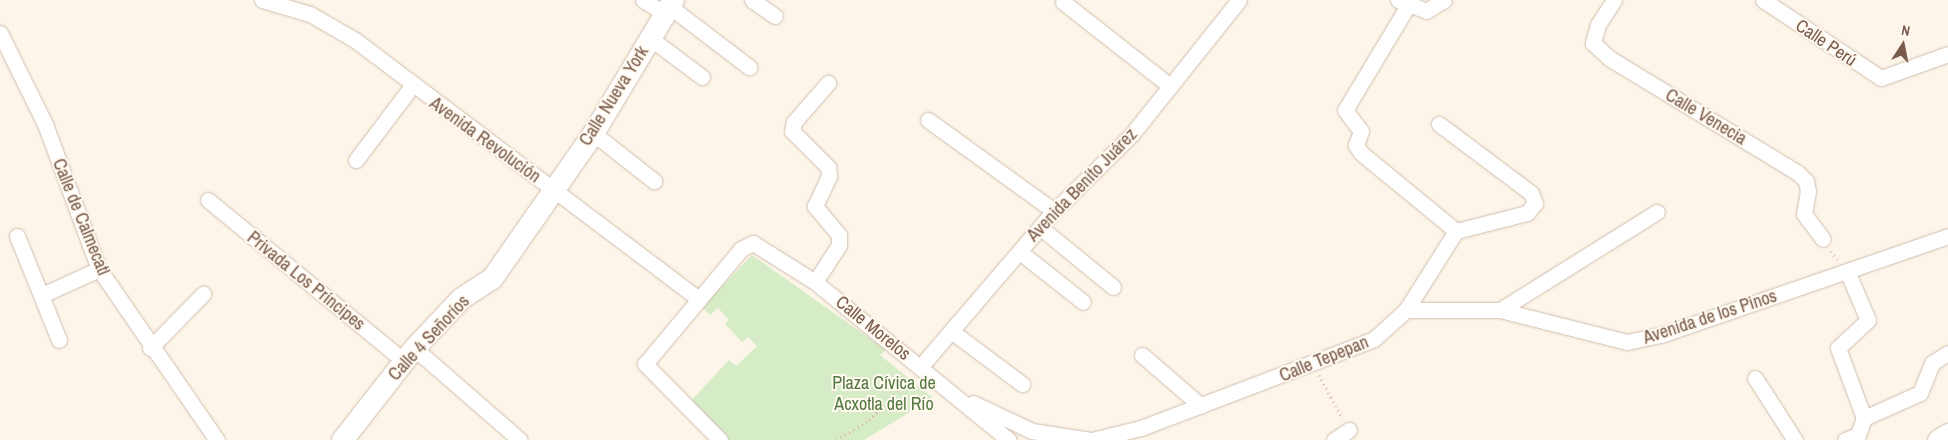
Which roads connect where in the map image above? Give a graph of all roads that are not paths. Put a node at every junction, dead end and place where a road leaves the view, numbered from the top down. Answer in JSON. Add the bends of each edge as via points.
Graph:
{"nodes":[{"id":1,"x":262,"y":0,"type":"edge"},
{"id":2,"x":643,"y":0,"type":"edge"},
{"id":3,"x":752,"y":0,"type":"edge"},
{"id":4,"x":1239,"y":0,"type":"edge"},
{"id":5,"x":1444,"y":0,"type":"edge"},
{"id":6,"x":1614,"y":0,"type":"edge"},
{"id":7,"x":1763,"y":0,"type":"edge"},
{"id":8,"x":1063,"y":2,"type":"dead end"},
{"id":9,"x":1403,"y":4,"type":"edge"},
{"id":10,"x":669,"y":7,"type":"edge"},
{"id":11,"x":775,"y":16,"type":"dead end"},
{"id":12,"x":0,"y":33,"type":"edge"},
{"id":13,"x":650,"y":38,"type":"junction"},
{"id":14,"x":1948,"y":54,"type":"edge"},
{"id":15,"x":749,"y":67,"type":"dead end"},
{"id":16,"x":702,"y":77,"type":"dead end"},
{"id":17,"x":828,"y":83,"type":"dead end"},
{"id":18,"x":412,"y":86,"type":"junction"},
{"id":19,"x":1170,"y":86,"type":"junction"},
{"id":20,"x":928,"y":120,"type":"dead end"},
{"id":21,"x":1439,"y":124,"type":"dead end"},
{"id":22,"x":592,"y":133,"type":"junction"},
{"id":23,"x":356,"y":160,"type":"dead end"},
{"id":24,"x":654,"y":181,"type":"dead end"},
{"id":25,"x":553,"y":190,"type":"junction"},
{"id":26,"x":208,"y":200,"type":"dead end"},
{"id":27,"x":1054,"y":212,"type":"junction"},
{"id":28,"x":1658,"y":212,"type":"dead end"},
{"id":29,"x":1041,"y":228,"type":"junction"},
{"id":30,"x":1456,"y":231,"type":"junction"},
{"id":31,"x":17,"y":236,"type":"dead end"},
{"id":32,"x":1948,"y":236,"type":"edge"},
{"id":33,"x":1823,"y":240,"type":"road end"},
{"id":34,"x":1020,"y":252,"type":"junction"},
{"id":35,"x":98,"y":269,"type":"junction"},
{"id":36,"x":1847,"y":271,"type":"junction"},
{"id":37,"x":815,"y":282,"type":"junction"},
{"id":38,"x":1113,"y":287,"type":"dead end"},
{"id":39,"x":203,"y":294,"type":"dead end"},
{"id":40,"x":42,"y":295,"type":"junction"},
{"id":41,"x":698,"y":300,"type":"junction"},
{"id":42,"x":1083,"y":302,"type":"dead end"},
{"id":43,"x":1406,"y":310,"type":"junction"},
{"id":44,"x":1500,"y":310,"type":"junction"},
{"id":45,"x":951,"y":331,"type":"junction"},
{"id":46,"x":59,"y":340,"type":"dead end"},
{"id":47,"x":150,"y":348,"type":"junction"},
{"id":48,"x":1948,"y":353,"type":"edge"},
{"id":49,"x":409,"y":355,"type":"junction"},
{"id":50,"x":1142,"y":355,"type":"dead end"},
{"id":51,"x":921,"y":366,"type":"junction"},
{"id":52,"x":1755,"y":378,"type":"dead end"},
{"id":53,"x":1022,"y":384,"type":"dead end"},
{"id":54,"x":960,"y":397,"type":"junction"},
{"id":55,"x":1201,"y":406,"type":"junction"},
{"id":56,"x":1864,"y":418,"type":"junction"},
{"id":57,"x":1349,"y":430,"type":"road end"},
{"id":58,"x":1948,"y":434,"type":"edge"},
{"id":59,"x":215,"y":439,"type":"edge"},
{"id":60,"x":342,"y":440,"type":"edge"},
{"id":61,"x":520,"y":440,"type":"edge"},
{"id":62,"x":720,"y":440,"type":"edge"},
{"id":63,"x":1009,"y":440,"type":"edge"},
{"id":64,"x":1091,"y":440,"type":"edge"},
{"id":65,"x":1334,"y":440,"type":"edge"},
{"id":66,"x":1795,"y":440,"type":"edge"},
{"id":67,"x":1846,"y":440,"type":"edge"},
{"id":68,"x":1938,"y":440,"type":"edge"}],
"edges":[{"from":1,"to":18,"type":"street","name":"Avenida Revolución","via":[[310,14],[355,40]]},
{"from":2,"to":10,"type":"street"},
{"from":3,"to":11,"type":"street"},
{"from":4,"to":19,"type":"street","name":"Avenida Benito Juárez"},
{"from":5,"to":9,"type":"street","via":[[1426,11]]},
{"from":6,"to":33,"type":"street","name":"Calle Venecia","via":[[1598,25],[1593,44],[1609,58],[1798,173],[1808,191],[1804,214]]},
{"from":7,"to":14,"type":"street","name":"Calle Perú","via":[[1881,78]]},
{"from":8,"to":19,"type":"street"},
{"from":9,"to":30,"type":"street","via":[[1345,110],[1361,131],[1356,145],[1361,153]]},
{"from":10,"to":13,"type":"street","name":"Calle Nueva York"},
{"from":10,"to":15,"type":"street"},
{"from":12,"to":35,"type":"street","name":"Calle de Calmecatl","via":[[45,124]]},
{"from":13,"to":16,"type":"street"},
{"from":13,"to":22,"type":"street","name":"Calle Nueva York"},
{"from":17,"to":37,"type":"street","via":[[794,122],[792,131],[828,167],[829,176],[816,206],[839,235],[839,245]]},
{"from":18,"to":23,"type":"street"},
{"from":18,"to":25,"type":"street","name":"Avenida Revolución"},
{"from":19,"to":27,"type":"street","name":"Avenida Benito Juárez","via":[[1132,134]]},
{"from":20,"to":27,"type":"street"},
{"from":21,"to":30,"type":"street","via":[[1532,193],[1535,203],[1528,213]]},
{"from":22,"to":24,"type":"street"},
{"from":22,"to":25,"type":"street","name":"Calle Nueva York"},
{"from":25,"to":41,"type":"street","name":"Avenida Revolución"},
{"from":25,"to":49,"type":"street","name":"Calle 4 Señoríos","via":[[492,278],[461,298]]},
{"from":26,"to":49,"type":"street","name":"Privada Los Príncipes"},
{"from":27,"to":29,"type":"street","name":"Avenida Benito Juárez"},
{"from":28,"to":44,"type":"street"},
{"from":29,"to":34,"type":"street","name":"Avenida Benito Juárez"},
{"from":29,"to":38,"type":"street"},
{"from":30,"to":43,"type":"street","name":"Calle Tepepan"},
{"from":31,"to":40,"type":"street"},
{"from":32,"to":36,"type":"street","name":"Avenida de los Pinos"},
{"from":34,"to":42,"type":"street"},
{"from":34,"to":45,"type":"street","name":"Avenida Benito Juárez"},
{"from":35,"to":40,"type":"street"},
{"from":35,"to":47,"type":"street","name":"Calle de Calmecatl"},
{"from":36,"to":44,"type":"street","name":"Avenida de los Pinos","via":[[1661,335],[1627,342]]},
{"from":36,"to":56,"type":"street","via":[[1868,320],[1841,341],[1838,356]]},
{"from":37,"to":41,"type":"street","name":"Calle Morelos","via":[[753,243],[741,249]]},
{"from":37,"to":51,"type":"street","name":"Calle Morelos"},
{"from":39,"to":47,"type":"street"},
{"from":40,"to":46,"type":"street"},
{"from":41,"to":62,"type":"street","via":[[646,364]]},
{"from":43,"to":44,"type":"street","name":"Avenida de los Pinos"},
{"from":43,"to":55,"type":"street","name":"Calle Tepepan","via":[[1374,339]]},
{"from":45,"to":51,"type":"street","name":"Avenida Benito Juárez"},
{"from":45,"to":53,"type":"street"},
{"from":47,"to":59,"type":"street","name":"Calle de Calmecatl"},
{"from":48,"to":56,"type":"street","via":[[1932,363],[1920,393]]},
{"from":49,"to":60,"type":"street","name":"Calle 4 Señoríos"},
{"from":49,"to":61,"type":"street","name":"Privada Los Príncipes"},
{"from":50,"to":55,"type":"street"},
{"from":51,"to":54,"type":"street","name":"Calle Morelos"},
{"from":52,"to":66,"type":"street"},
{"from":54,"to":63,"type":"street","name":"Calle Morelos"},
{"from":54,"to":64,"type":"street","name":"Calle Tepepan","via":[[1032,431]]},
{"from":55,"to":64,"type":"street","name":"Calle Tepepan"},
{"from":56,"to":67,"type":"street","via":[[1858,435]]},
{"from":57,"to":65,"type":"street"},
{"from":58,"to":68,"type":"street"}]}
